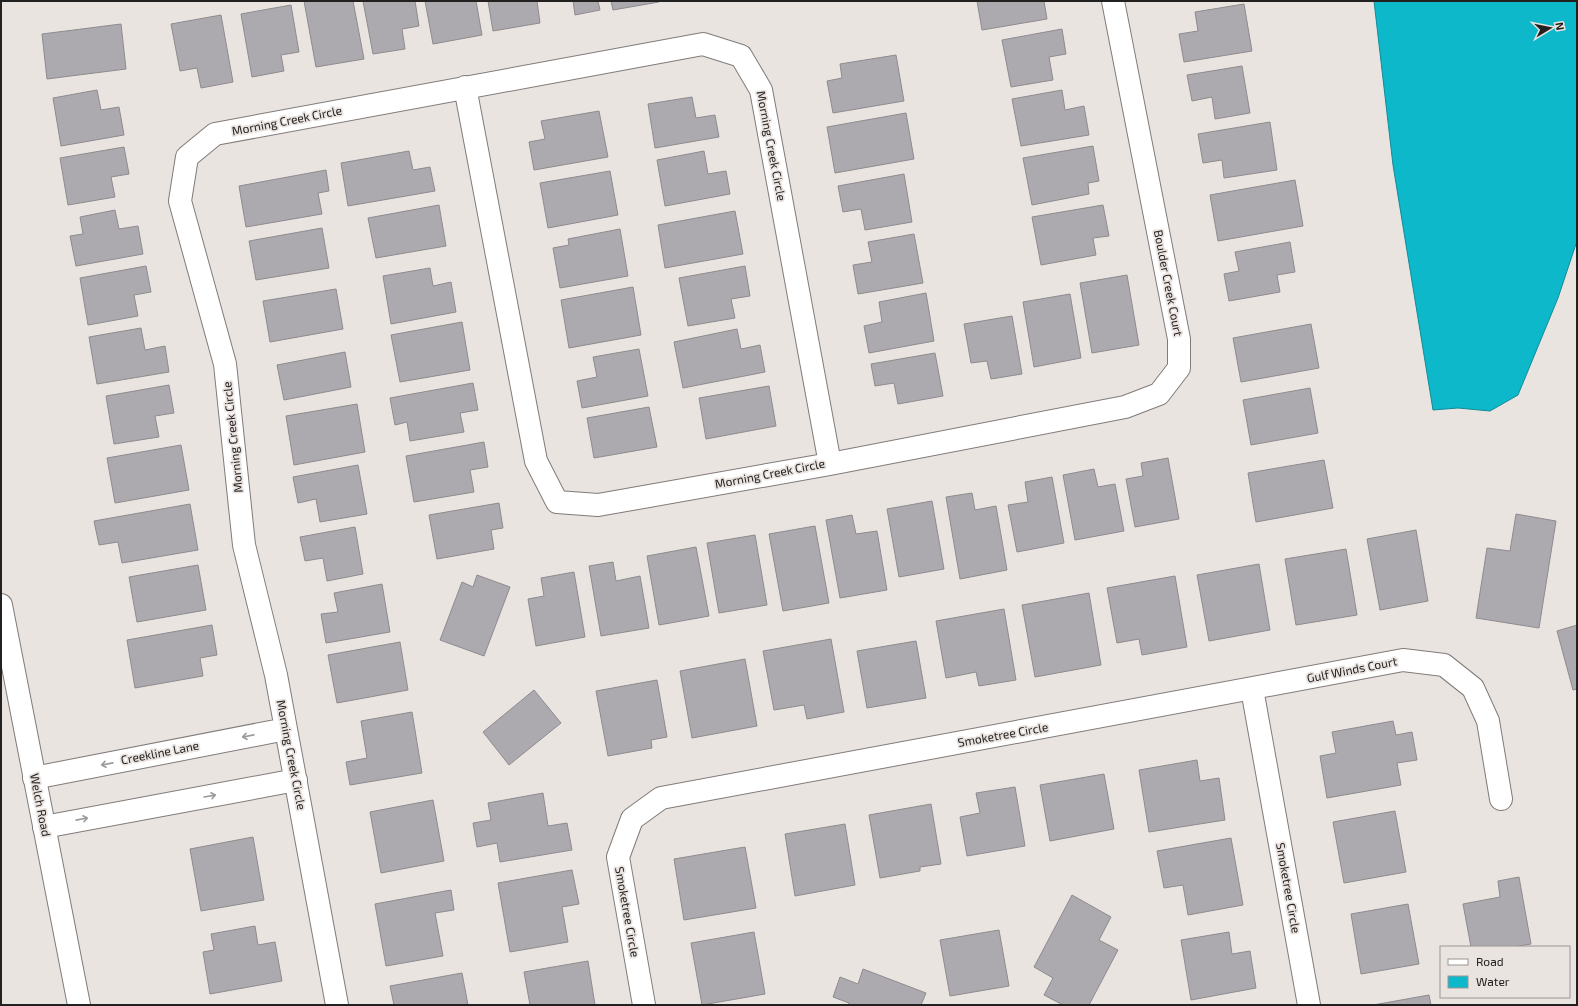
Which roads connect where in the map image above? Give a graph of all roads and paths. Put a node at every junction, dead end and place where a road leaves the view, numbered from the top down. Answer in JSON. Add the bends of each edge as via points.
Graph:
{"nodes":[{"id":1,"x":1113,"y":1,"type":"edge"},
{"id":2,"x":465,"y":87,"type":"junction"},
{"id":3,"x":830,"y":464,"type":"junction"},
{"id":4,"x":1,"y":605,"type":"edge"},
{"id":5,"x":1252,"y":689,"type":"junction"},
{"id":6,"x":286,"y":729,"type":"junction"},
{"id":7,"x":34,"y":778,"type":"junction"},
{"id":8,"x":296,"y":780,"type":"junction"},
{"id":9,"x":1501,"y":799,"type":"dead end"},
{"id":10,"x":44,"y":827,"type":"junction"},
{"id":11,"x":79,"y":1005,"type":"edge"},
{"id":12,"x":337,"y":1005,"type":"edge"},
{"id":13,"x":644,"y":1005,"type":"edge"},
{"id":14,"x":1309,"y":1005,"type":"edge"}],
"edges":[{"from":1,"to":3,"type":"street","name":"Boulder Creek Court","via":[[1179,339],[1179,368],[1159,394],[1125,407]]},
{"from":2,"to":3,"type":"street","name":"Morning Creek Circle","via":[[703,44],[741,56],[761,90]]},
{"from":2,"to":3,"type":"street","name":"Morning Creek Circle","via":[[536,461],[557,502],[598,505]]},
{"from":2,"to":6,"type":"street","name":"Morning Creek Circle","via":[[215,134],[187,157],[180,201],[225,364],[244,545],[276,676]]},
{"from":4,"to":7,"type":"street","name":"Welch Road"},
{"from":5,"to":9,"type":"street","name":"Gulf Winds Court","via":[[1403,660],[1444,666],[1473,688],[1488,721]]},
{"from":5,"to":13,"type":"street","name":"Smoketree Circle","via":[[661,798],[632,819],[618,857]]},
{"from":5,"to":14,"type":"street","name":"Smoketree Circle"},
{"from":6,"to":7,"type":"street","name":"Creekline Lane","one_way":true},
{"from":6,"to":8,"type":"street","name":"Morning Creek Circle"},
{"from":7,"to":10,"type":"street","name":"Welch Road"},
{"from":10,"to":8,"type":"street","one_way":true},
{"from":8,"to":12,"type":"street","name":"Morning Creek Circle"},
{"from":10,"to":11,"type":"street","name":"Welch Road"}]}
